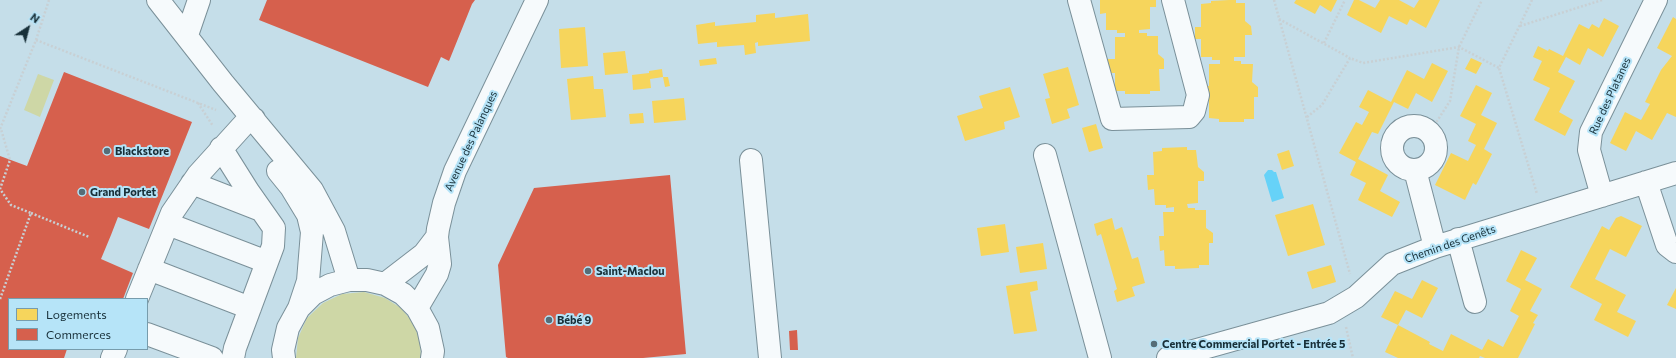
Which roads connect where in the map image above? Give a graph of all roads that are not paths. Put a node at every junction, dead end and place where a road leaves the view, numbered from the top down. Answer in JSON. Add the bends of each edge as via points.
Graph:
{"nodes":[{"id":1,"x":158,"y":0,"type":"edge"},
{"id":2,"x":199,"y":0,"type":"edge"},
{"id":3,"x":537,"y":0,"type":"edge"},
{"id":4,"x":1079,"y":0,"type":"edge"},
{"id":5,"x":1173,"y":0,"type":"edge"},
{"id":6,"x":1656,"y":0,"type":"edge"},
{"id":7,"x":186,"y":35,"type":"junction"},
{"id":8,"x":250,"y":120,"type":"junction"},
{"id":9,"x":221,"y":148,"type":"junction"},
{"id":10,"x":1045,"y":155,"type":"dead end"},
{"id":11,"x":751,"y":160,"type":"dead end"},
{"id":12,"x":1415,"y":170,"type":"junction"},
{"id":13,"x":1676,"y":173,"type":"edge"},
{"id":14,"x":1646,"y":182,"type":"junction"},
{"id":15,"x":192,"y":183,"type":"junction"},
{"id":16,"x":1602,"y":196,"type":"junction"},
{"id":17,"x":261,"y":210,"type":"junction"},
{"id":18,"x":168,"y":224,"type":"junction"},
{"id":19,"x":437,"y":236,"type":"junction"},
{"id":20,"x":1458,"y":240,"type":"junction"},
{"id":21,"x":1435,"y":246,"type":"junction"},
{"id":22,"x":1676,"y":252,"type":"edge"},
{"id":23,"x":267,"y":262,"type":"junction"},
{"id":24,"x":149,"y":269,"type":"junction"},
{"id":25,"x":349,"y":280,"type":"junction"},
{"id":26,"x":385,"y":284,"type":"junction"},
{"id":27,"x":137,"y":298,"type":"edge"},
{"id":28,"x":1475,"y":302,"type":"dead end"},
{"id":29,"x":250,"y":308,"type":"junction"},
{"id":30,"x":299,"y":308,"type":"junction"},
{"id":31,"x":417,"y":308,"type":"junction"},
{"id":32,"x":148,"y":334,"type":"edge"},
{"id":33,"x":212,"y":358,"type":"edge"},
{"id":34,"x":233,"y":358,"type":"edge"},
{"id":35,"x":284,"y":358,"type":"edge"},
{"id":36,"x":432,"y":358,"type":"edge"},
{"id":37,"x":770,"y":358,"type":"edge"},
{"id":38,"x":1100,"y":358,"type":"edge"},
{"id":39,"x":1168,"y":358,"type":"edge"}],
"edges":[{"from":1,"to":7,"type":"street"},
{"from":2,"to":7,"type":"street"},
{"from":3,"to":19,"type":"street","name":"Avenue des Palanques","via":[[455,171],[444,203]]},
{"from":4,"to":5,"type":"street","via":[[1112,119],[1188,117],[1194,111],[1198,95]]},
{"from":6,"to":16,"type":"street","name":"Rue des Platanes","via":[[1591,132],[1589,150]]},
{"from":7,"to":8,"type":"street"},
{"from":8,"to":9,"type":"street"},
{"from":8,"to":25,"type":"street","via":[[312,190],[334,231]]},
{"from":8,"to":30,"type":"street","via":[[267,157],[292,187],[308,215],[312,232],[308,281]]},
{"from":9,"to":15,"type":"street"},
{"from":9,"to":17,"type":"street"},
{"from":10,"to":38,"type":"street"},
{"from":11,"to":37,"type":"street"},
{"from":12,"to":12,"type":"street","via":[[1426,167],[1434,157],[1436,144],[1430,132],[1416,126],[1406,127],[1397,133],[1391,146],[1393,157],[1403,168]]},
{"from":12,"to":21,"type":"street"},
{"from":13,"to":14,"type":"street","name":"Chemin des Genêts"},
{"from":14,"to":16,"type":"street","name":"Chemin des Genêts"},
{"from":14,"to":22,"type":"street","via":[[1667,245]]},
{"from":15,"to":17,"type":"street"},
{"from":15,"to":18,"type":"street","via":[[172,213]]},
{"from":16,"to":20,"type":"street","name":"Chemin des Genêts"},
{"from":17,"to":23,"type":"street","via":[[274,228],[273,246]]},
{"from":18,"to":23,"type":"street"},
{"from":18,"to":24,"type":"street"},
{"from":19,"to":26,"type":"street","via":[[424,254]]},
{"from":19,"to":31,"type":"street","name":"Avenue des Palanques","via":[[440,264]]},
{"from":20,"to":21,"type":"street","name":"Chemin des Genêts"},
{"from":20,"to":28,"type":"street"},
{"from":21,"to":39,"type":"street","name":"Chemin des Genêts","via":[[1392,264],[1356,297],[1329,313]]},
{"from":23,"to":29,"type":"street"},
{"from":24,"to":27,"type":"street"},
{"from":24,"to":29,"type":"street"},
{"from":25,"to":26,"type":"street"},
{"from":25,"to":30,"type":"street","via":[[330,284],[313,294]]},
{"from":26,"to":31,"type":"street","via":[[403,294]]},
{"from":29,"to":34,"type":"street"},
{"from":30,"to":35,"type":"street","via":[[288,328],[283,350]]},
{"from":31,"to":36,"type":"street","via":[[428,328]]},
{"from":32,"to":33,"type":"street"}]}
